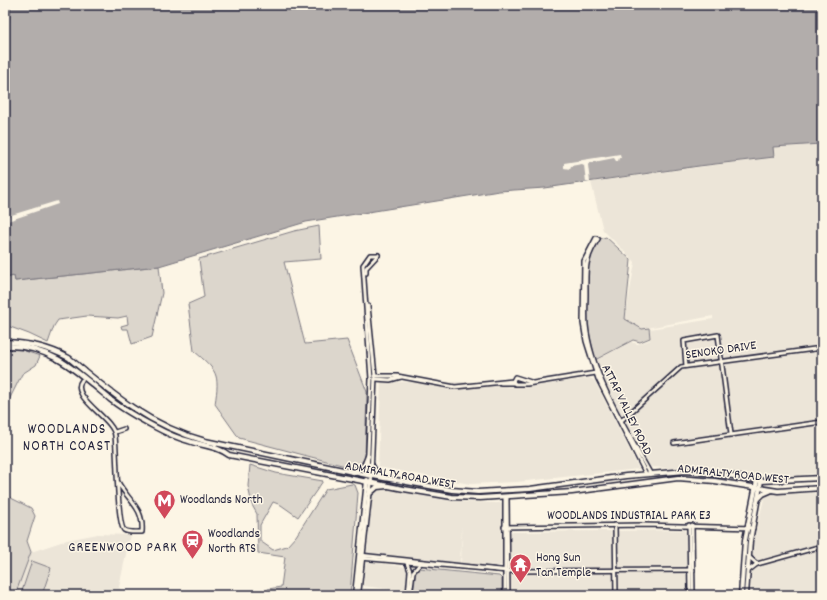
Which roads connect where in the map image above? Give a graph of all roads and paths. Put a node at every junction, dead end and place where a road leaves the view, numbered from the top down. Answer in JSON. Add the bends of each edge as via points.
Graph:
{"nodes":[{"id":1,"x":597,"y":238,"type":"dead end"},
{"id":2,"x":5,"y":343,"type":"edge"},
{"id":3,"x":822,"y":348,"type":"edge"},
{"id":4,"x":721,"y":362,"type":"junction"},
{"id":5,"x":686,"y":366,"type":"junction"},
{"id":6,"x":83,"y":373,"type":"junction"},
{"id":7,"x":596,"y":373,"type":"junction"},
{"id":8,"x":588,"y":374,"type":"junction"},
{"id":9,"x":90,"y":376,"type":"junction"},
{"id":10,"x":371,"y":377,"type":"junction"},
{"id":11,"x":84,"y":378,"type":"junction"},
{"id":12,"x":375,"y":378,"type":"junction"},
{"id":13,"x":598,"y":379,"type":"junction"},
{"id":14,"x":513,"y":382,"type":"junction"},
{"id":15,"x":531,"y":382,"type":"junction"},
{"id":16,"x":621,"y":421,"type":"junction"},
{"id":17,"x":822,"y":422,"type":"edge"},
{"id":18,"x":124,"y":429,"type":"dead end"},
{"id":19,"x":115,"y":432,"type":"junction"},
{"id":20,"x":731,"y":434,"type":"junction"},
{"id":21,"x":674,"y":443,"type":"dead end"},
{"id":22,"x":263,"y":452,"type":"junction"},
{"id":23,"x":281,"y":456,"type":"junction"},
{"id":24,"x":368,"y":456,"type":"junction"},
{"id":25,"x":269,"y":462,"type":"junction"},
{"id":26,"x":281,"y":464,"type":"junction"},
{"id":27,"x":371,"y":464,"type":"junction"},
{"id":28,"x":351,"y":472,"type":"junction"},
{"id":29,"x":648,"y":474,"type":"junction"},
{"id":30,"x":369,"y":476,"type":"junction"},
{"id":31,"x":822,"y":478,"type":"edge"},
{"id":32,"x":354,"y":479,"type":"junction"},
{"id":33,"x":386,"y":479,"type":"junction"},
{"id":34,"x":759,"y":480,"type":"junction"},
{"id":35,"x":118,"y":482,"type":"junction"},
{"id":36,"x":369,"y":482,"type":"junction"},
{"id":37,"x":743,"y":485,"type":"junction"},
{"id":38,"x":391,"y":486,"type":"junction"},
{"id":39,"x":547,"y":487,"type":"junction"},
{"id":40,"x":532,"y":488,"type":"junction"},
{"id":41,"x":758,"y":488,"type":"junction"},
{"id":42,"x":822,"y":488,"type":"edge"},
{"id":43,"x":366,"y":490,"type":"junction"},
{"id":44,"x":772,"y":490,"type":"junction"},
{"id":45,"x":548,"y":493,"type":"junction"},
{"id":46,"x":369,"y":494,"type":"junction"},
{"id":47,"x":534,"y":495,"type":"junction"},
{"id":48,"x":506,"y":497,"type":"junction"},
{"id":49,"x":756,"y":498,"type":"junction"},
{"id":50,"x":615,"y":525,"type":"junction"},
{"id":51,"x":691,"y":525,"type":"junction"},
{"id":52,"x":506,"y":527,"type":"junction"},
{"id":53,"x":747,"y":527,"type":"junction"},
{"id":54,"x":753,"y":528,"type":"junction"},
{"id":55,"x":822,"y":546,"type":"edge"},
{"id":56,"x":748,"y":556,"type":"junction"},
{"id":57,"x":361,"y":557,"type":"junction"},
{"id":58,"x":407,"y":563,"type":"junction"},
{"id":59,"x":420,"y":564,"type":"junction"},
{"id":60,"x":757,"y":564,"type":"junction"},
{"id":61,"x":691,"y":570,"type":"junction"},
{"id":62,"x":507,"y":571,"type":"junction"},
{"id":63,"x":615,"y":571,"type":"junction"},
{"id":64,"x":746,"y":572,"type":"junction"},
{"id":65,"x":355,"y":595,"type":"edge"},
{"id":66,"x":358,"y":595,"type":"edge"},
{"id":67,"x":409,"y":595,"type":"edge"},
{"id":68,"x":507,"y":595,"type":"edge"},
{"id":69,"x":616,"y":595,"type":"edge"},
{"id":70,"x":691,"y":595,"type":"edge"},
{"id":71,"x":742,"y":595,"type":"edge"}],
"edges":[{"from":1,"to":7,"type":"street","name":"ATTAP VALLEY ROAD","via":[[584,261],[583,323]]},
{"from":2,"to":6,"type":"main road","name":"ADMIRALTY ROAD WEST","via":[[25,343],[49,348],[68,358]]},
{"from":3,"to":4,"type":"street","name":"SENOKO DRIVE"},
{"from":4,"to":5,"type":"street","name":"SENOKO DRIVE"},
{"from":4,"to":5,"type":"street","via":[[718,335],[684,341]]},
{"from":4,"to":20,"type":"street"},
{"from":5,"to":16,"type":"street","name":"SENOKO DRIVE","via":[[675,371]]},
{"from":6,"to":9,"type":"main road","name":"ADMIRALTY ROAD WEST"},
{"from":6,"to":11,"type":"main road"},
{"from":7,"to":8,"type":"street"},
{"from":7,"to":13,"type":"street","name":"ATTAP VALLEY ROAD"},
{"from":7,"to":16,"type":"street","name":"ATTAP VALLEY ROAD"},
{"from":8,"to":13,"type":"street"},
{"from":8,"to":15,"type":"street"},
{"from":9,"to":11,"type":"main road"},
{"from":9,"to":22,"type":"main road","name":"ADMIRALTY ROAD WEST","via":[[137,412],[162,426],[196,438]]},
{"from":10,"to":12,"type":"street"},
{"from":10,"to":12,"type":"street","via":[[363,265],[370,255],[378,255],[366,270]]},
{"from":10,"to":24,"type":"street"},
{"from":11,"to":19,"type":"street","via":[[80,387],[82,395],[107,420]]},
{"from":11,"to":25,"type":"main road","name":"ADMIRALTY ROAD WEST","via":[[120,407],[170,434],[222,449],[229,455]]},
{"from":12,"to":14,"type":"street","via":[[401,377],[451,387]]},
{"from":12,"to":27,"type":"street"},
{"from":13,"to":16,"type":"street","name":"ATTAP VALLEY ROAD"},
{"from":14,"to":15,"type":"street"},
{"from":14,"to":15,"type":"street","via":[[514,378],[518,377]]},
{"from":16,"to":29,"type":"street","name":"ATTAP VALLEY ROAD"},
{"from":17,"to":20,"type":"street"},
{"from":18,"to":19,"type":"street"},
{"from":19,"to":35,"type":"street"},
{"from":20,"to":21,"type":"street"},
{"from":22,"to":23,"type":"main road","name":"ADMIRALTY ROAD WEST"},
{"from":22,"to":25,"type":"main road","via":[[272,456],[272,461]]},
{"from":23,"to":26,"type":"main road","via":[[275,461]]},
{"from":23,"to":28,"type":"main road","name":"ADMIRALTY ROAD WEST"},
{"from":24,"to":28,"type":"main road","via":[[364,466]]},
{"from":24,"to":30,"type":"street"},
{"from":25,"to":26,"type":"main road","name":"ADMIRALTY ROAD WEST"},
{"from":26,"to":32,"type":"main road","name":"ADMIRALTY ROAD WEST"},
{"from":27,"to":30,"type":"street"},
{"from":27,"to":33,"type":"main road","via":[[375,471]]},
{"from":28,"to":30,"type":"main road","name":"ADMIRALTY ROAD WEST"},
{"from":29,"to":34,"type":"main road","name":"ADMIRALTY ROAD WEST","via":[[687,471]]},
{"from":29,"to":39,"type":"main road","name":"ADMIRALTY ROAD WEST"},
{"from":30,"to":33,"type":"main road","name":"ADMIRALTY ROAD WEST"},
{"from":30,"to":36,"type":"main road"},
{"from":31,"to":34,"type":"main road","name":"ADMIRALTY ROAD WEST"},
{"from":32,"to":36,"type":"main road","name":"ADMIRALTY ROAD WEST"},
{"from":32,"to":43,"type":"main road","via":[[363,484]]},
{"from":33,"to":40,"type":"main road","name":"ADMIRALTY ROAD WEST","via":[[478,492]]},
{"from":34,"to":41,"type":"main road"},
{"from":35,"to":35,"type":"street","via":[[142,517],[142,532],[126,531],[122,527]]},
{"from":36,"to":38,"type":"main road","name":"ADMIRALTY ROAD WEST"},
{"from":36,"to":43,"type":"main road"},
{"from":36,"to":46,"type":"main road"},
{"from":37,"to":41,"type":"main road","name":"ADMIRALTY ROAD WEST"},
{"from":37,"to":45,"type":"main road","name":"ADMIRALTY ROAD WEST","via":[[678,478],[609,488]]},
{"from":37,"to":49,"type":"main road","via":[[751,490]]},
{"from":38,"to":46,"type":"main road","via":[[377,487]]},
{"from":38,"to":48,"type":"main road","name":"ADMIRALTY ROAD WEST","via":[[452,497]]},
{"from":39,"to":40,"type":"main road","name":"ADMIRALTY ROAD WEST"},
{"from":39,"to":45,"type":"main road"},
{"from":40,"to":47,"type":"main road","via":[[536,491]]},
{"from":41,"to":44,"type":"main road","name":"ADMIRALTY ROAD WEST"},
{"from":41,"to":49,"type":"main road"},
{"from":42,"to":44,"type":"main road","name":"ADMIRALTY ROAD WEST"},
{"from":43,"to":57,"type":"main road"},
{"from":44,"to":49,"type":"main road"},
{"from":45,"to":47,"type":"main road","name":"ADMIRALTY ROAD WEST"},
{"from":46,"to":57,"type":"main road"},
{"from":47,"to":48,"type":"main road","name":"ADMIRALTY ROAD WEST"},
{"from":48,"to":52,"type":"street"},
{"from":49,"to":53,"type":"main road"},
{"from":49,"to":54,"type":"main road"},
{"from":50,"to":51,"type":"street","name":"WOODLANDS INDUSTRIAL PARK E3"},
{"from":50,"to":52,"type":"street","name":"WOODLANDS INDUSTRIAL PARK E3"},
{"from":50,"to":63,"type":"street"},
{"from":51,"to":53,"type":"street","name":"WOODLANDS INDUSTRIAL PARK E3"},
{"from":51,"to":61,"type":"street"},
{"from":52,"to":62,"type":"street"},
{"from":53,"to":54,"type":"street","name":"WOODLANDS INDUSTRIAL PARK E3"},
{"from":53,"to":71,"type":"main road"},
{"from":54,"to":56,"type":"main road"},
{"from":55,"to":60,"type":"street"},
{"from":56,"to":60,"type":"street"},
{"from":56,"to":64,"type":"main road"},
{"from":57,"to":58,"type":"street"},
{"from":57,"to":62,"type":"street"},
{"from":57,"to":65,"type":"main road"},
{"from":57,"to":66,"type":"main road"},
{"from":58,"to":59,"type":"street"},
{"from":58,"to":67,"type":"street","via":[[410,571]]},
{"from":59,"to":62,"type":"street"},
{"from":59,"to":67,"type":"street","via":[[413,572]]},
{"from":60,"to":64,"type":"street"},
{"from":61,"to":63,"type":"street"},
{"from":61,"to":70,"type":"street"},
{"from":62,"to":63,"type":"street"},
{"from":62,"to":68,"type":"street"},
{"from":63,"to":69,"type":"street"},
{"from":64,"to":71,"type":"main road"}]}
